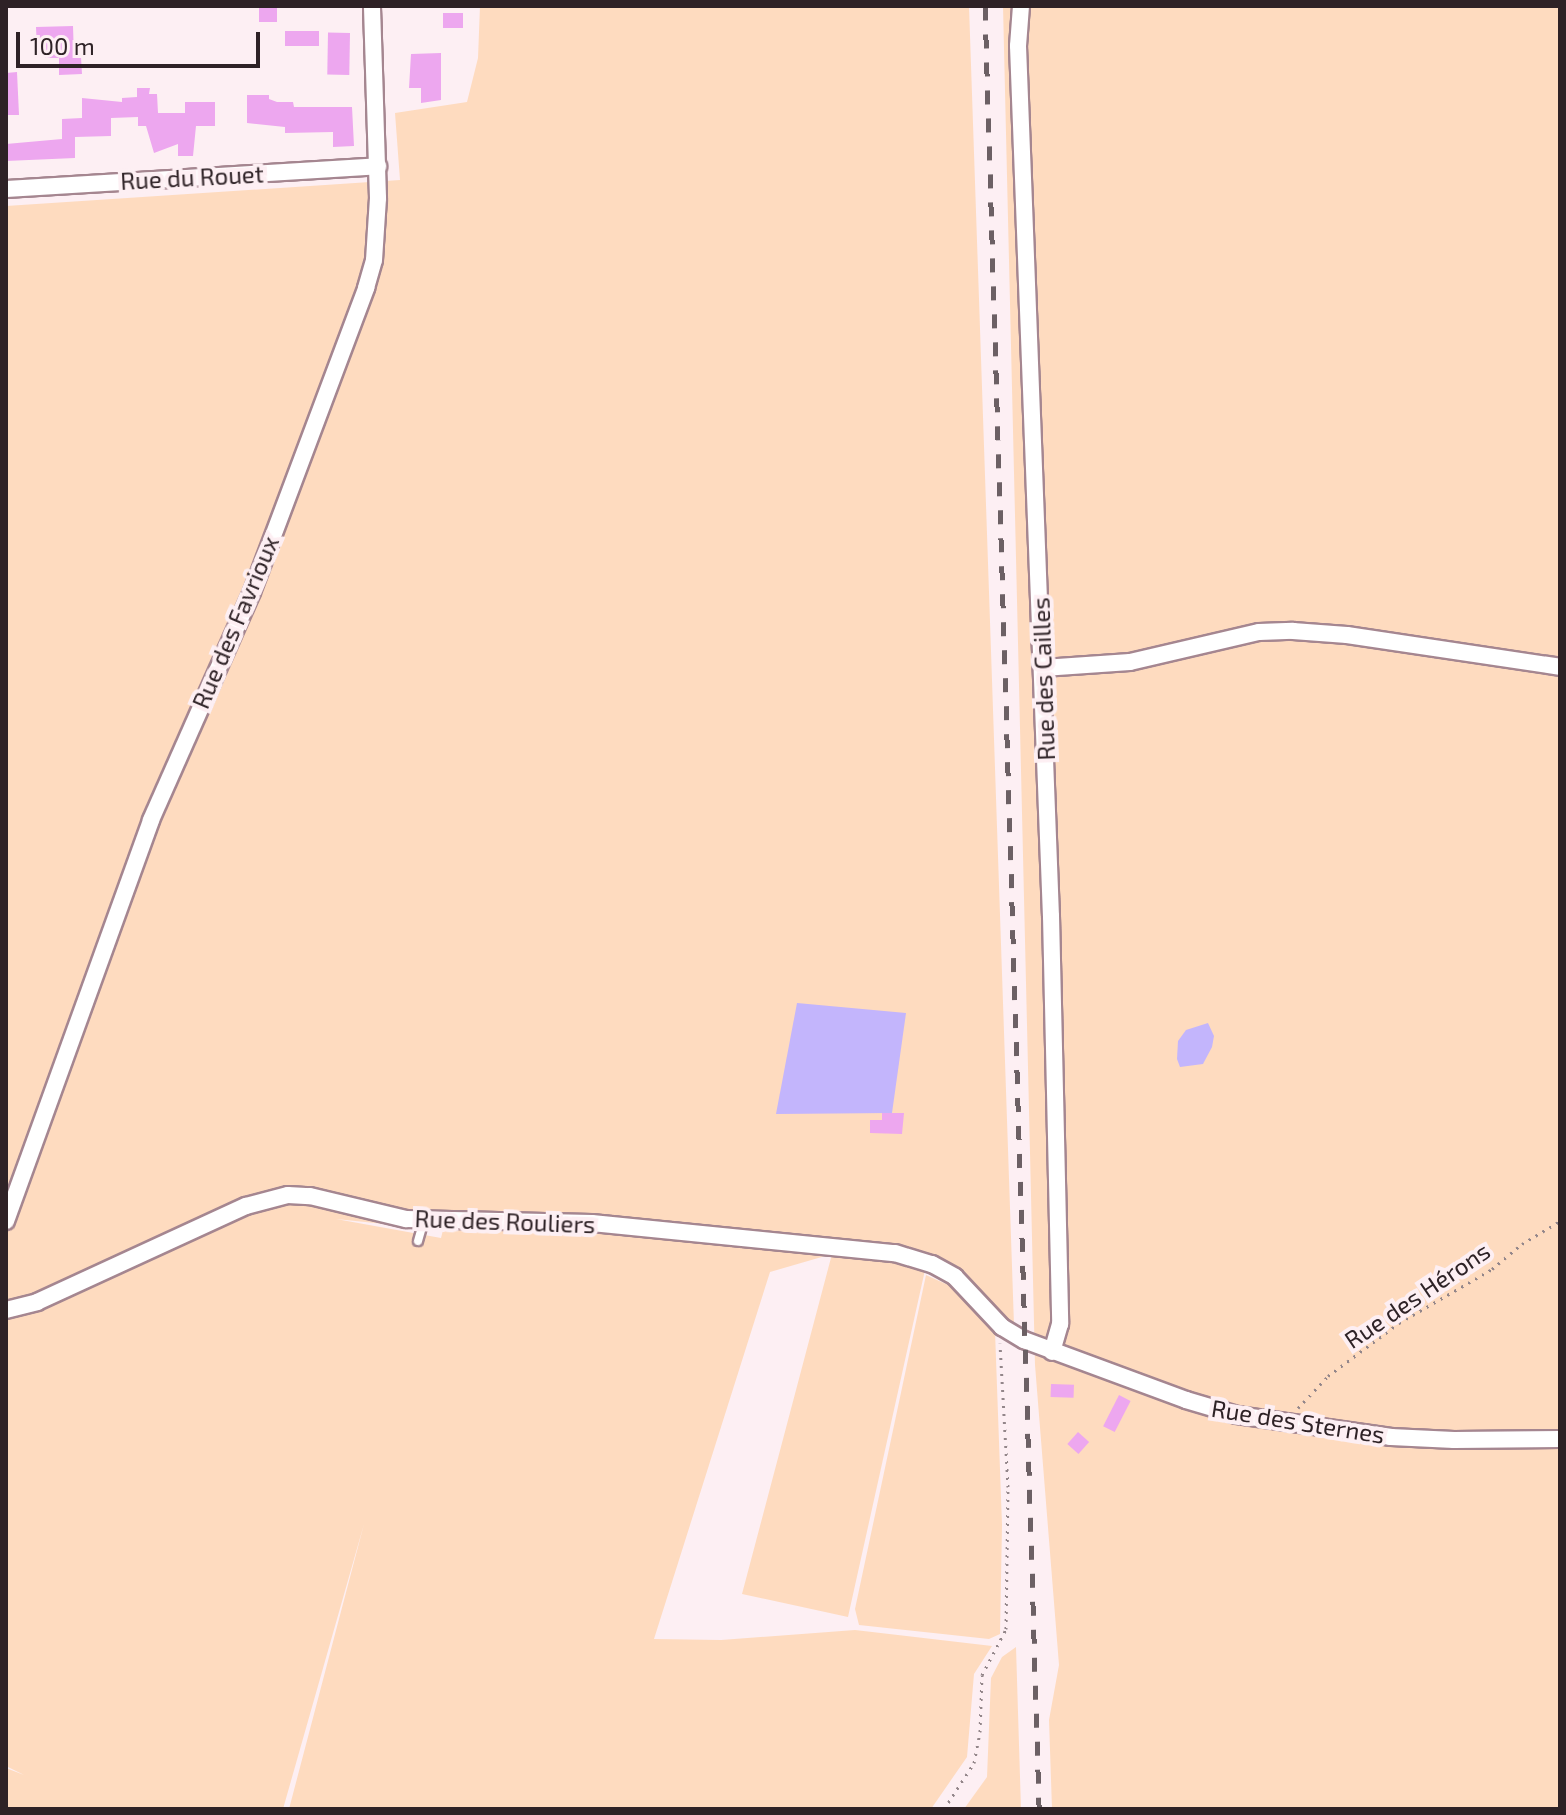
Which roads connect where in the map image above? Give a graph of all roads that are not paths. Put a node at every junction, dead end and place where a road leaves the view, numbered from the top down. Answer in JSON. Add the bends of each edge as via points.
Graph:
{"nodes":[{"id":1,"x":372,"y":6,"type":"edge"},
{"id":2,"x":1021,"y":6,"type":"edge"},
{"id":3,"x":378,"y":166,"type":"junction"},
{"id":4,"x":6,"y":189,"type":"edge"},
{"id":5,"x":1560,"y":667,"type":"edge"},
{"id":6,"x":1043,"y":668,"type":"junction"},
{"id":7,"x":424,"y":1220,"type":"junction"},
{"id":8,"x":6,"y":1221,"type":"edge"},
{"id":9,"x":418,"y":1241,"type":"dead end"},
{"id":10,"x":6,"y":1310,"type":"edge"},
{"id":11,"x":1002,"y":1327,"type":"joint"},
{"id":12,"x":1052,"y":1352,"type":"junction"},
{"id":13,"x":1560,"y":1439,"type":"edge"}],
"edges":[{"from":1,"to":3,"type":"street","name":"Rue des Favrioux"},
{"from":2,"to":6,"type":"street","name":"Rue des Cailles","via":[[1019,77]]},
{"from":3,"to":4,"type":"street","name":"Rue du Rouet"},
{"from":3,"to":8,"type":"street","name":"Rue des Favrioux","via":[[374,260],[356,319],[252,592],[151,820]]},
{"from":5,"to":6,"type":"street","via":[[1293,631],[1259,632],[1130,662]]},
{"from":6,"to":12,"type":"street","name":"Rue des Cailles","via":[[1060,1324]]},
{"from":7,"to":9,"type":"lane"},
{"from":7,"to":10,"type":"street","name":"Rue des Rouliers","via":[[310,1196],[266,1199],[37,1302]]},
{"from":7,"to":11,"type":"street","name":"Rue des Rouliers","via":[[592,1223],[895,1253],[955,1277]]},
{"from":11,"to":12,"type":"street","name":"Rue des Sternes"},
{"from":12,"to":13,"type":"street","name":"Rue des Sternes","via":[[1186,1400],[1291,1425],[1438,1439]]}]}
